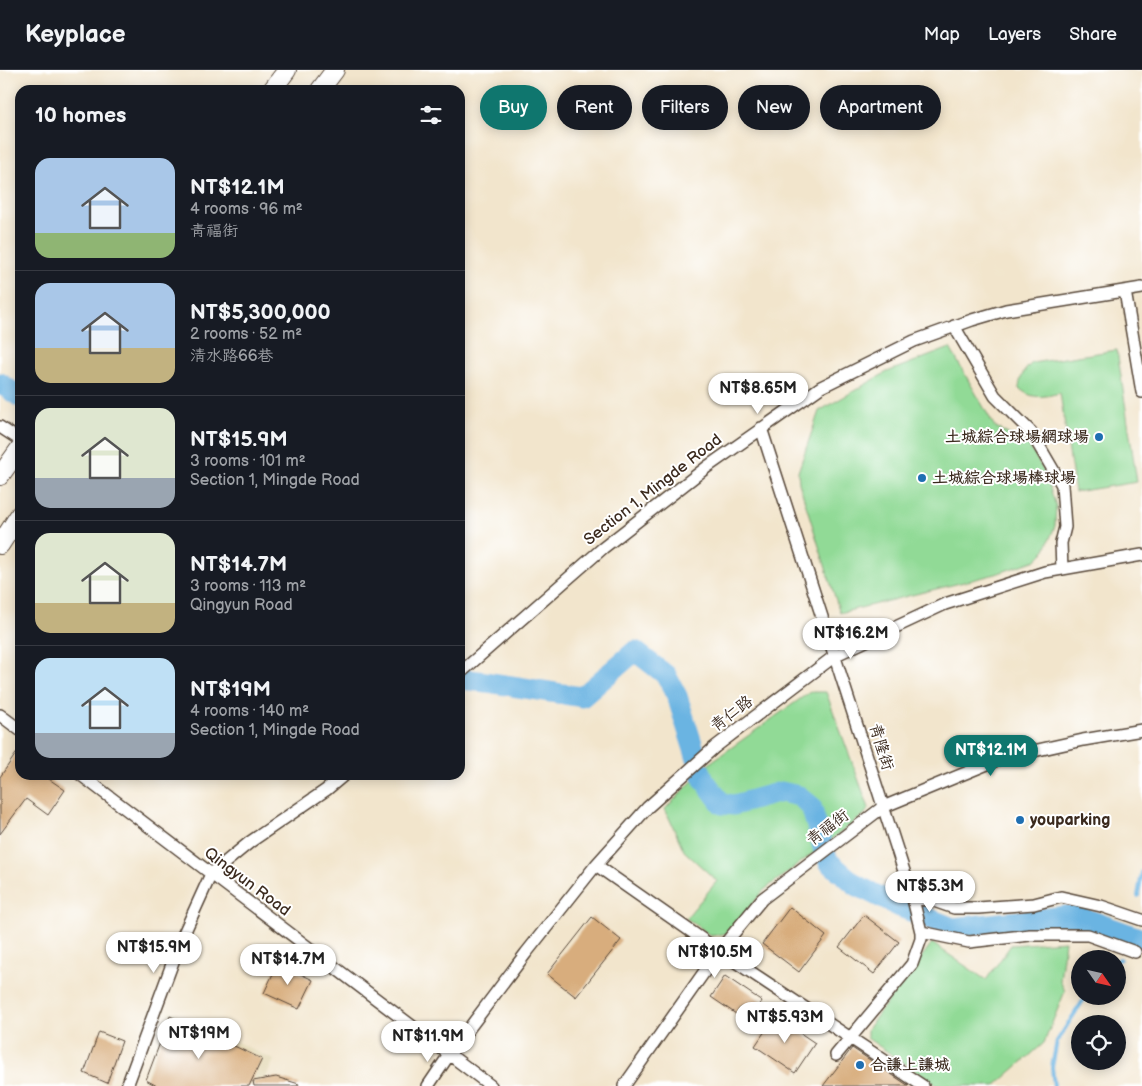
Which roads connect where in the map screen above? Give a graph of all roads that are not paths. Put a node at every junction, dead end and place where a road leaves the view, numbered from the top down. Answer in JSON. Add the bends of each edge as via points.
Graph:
{"nodes":[{"id":1,"x":287,"y":70,"type":"edge"},
{"id":2,"x":335,"y":70,"type":"edge"},
{"id":3,"x":276,"y":85,"type":"edge"},
{"id":4,"x":324,"y":85,"type":"edge"},
{"id":5,"x":1142,"y":288,"type":"edge"},
{"id":6,"x":1125,"y":291,"type":"junction"},
{"id":7,"x":954,"y":326,"type":"junction"},
{"id":8,"x":1142,"y":392,"type":"edge"},
{"id":9,"x":0,"y":427,"type":"edge"},
{"id":10,"x":762,"y":428,"type":"junction"},
{"id":11,"x":15,"y":442,"type":"edge"},
{"id":12,"x":15,"y":452,"type":"edge"},
{"id":13,"x":0,"y":476,"type":"edge"},
{"id":14,"x":15,"y":522,"type":"edge"},
{"id":15,"x":0,"y":545,"type":"edge"},
{"id":16,"x":1142,"y":555,"type":"edge"},
{"id":17,"x":1062,"y":569,"type":"junction"},
{"id":18,"x":836,"y":655,"type":"junction"},
{"id":19,"x":465,"y":670,"type":"edge"},
{"id":20,"x":4,"y":717,"type":"edge"},
{"id":21,"x":15,"y":726,"type":"edge"},
{"id":22,"x":0,"y":730,"type":"edge"},
{"id":23,"x":1142,"y":730,"type":"edge"},
{"id":24,"x":88,"y":780,"type":"edge"},
{"id":25,"x":338,"y":780,"type":"edge"},
{"id":26,"x":883,"y":807,"type":"junction"},
{"id":27,"x":596,"y":865,"type":"junction"},
{"id":28,"x":211,"y":874,"type":"junction"},
{"id":29,"x":914,"y":900,"type":"junction"},
{"id":30,"x":1142,"y":920,"type":"edge"},
{"id":31,"x":921,"y":932,"type":"junction"},
{"id":32,"x":719,"y":951,"type":"junction"},
{"id":33,"x":1135,"y":952,"type":"dead end"},
{"id":34,"x":850,"y":1038,"type":"junction"},
{"id":35,"x":449,"y":1055,"type":"junction"},
{"id":36,"x":836,"y":1055,"type":"dead end"},
{"id":37,"x":127,"y":1086,"type":"edge"},
{"id":38,"x":428,"y":1086,"type":"edge"},
{"id":39,"x":491,"y":1086,"type":"edge"},
{"id":40,"x":624,"y":1086,"type":"edge"},
{"id":41,"x":923,"y":1086,"type":"edge"}],
"edges":[{"from":1,"to":3,"type":"highway"},
{"from":2,"to":4,"type":"highway"},
{"from":5,"to":6,"type":"street","name":"Section 1, Mingde Road"},
{"from":6,"to":7,"type":"street","name":"Section 1, Mingde Road","via":[[1006,310]]},
{"from":6,"to":8,"type":"street"},
{"from":7,"to":10,"type":"street","name":"Section 1, Mingde Road","via":[[821,387]]},
{"from":7,"to":17,"type":"street","via":[[995,396],[1031,432],[1062,485],[1065,527],[1061,543]]},
{"from":9,"to":11,"type":"street"},
{"from":10,"to":18,"type":"street","name":"青隆街"},
{"from":10,"to":19,"type":"street","name":"Section 1, Mingde Road","via":[[603,548]]},
{"from":12,"to":13,"type":"highway"},
{"from":14,"to":15,"type":"highway"},
{"from":16,"to":17,"type":"street","name":"青仁路"},
{"from":17,"to":18,"type":"street","name":"青仁路","via":[[945,604]]},
{"from":18,"to":26,"type":"street","name":"青隆街"},
{"from":18,"to":27,"type":"street","name":"青仁路","via":[[715,747],[648,808]]},
{"from":20,"to":21,"type":"street"},
{"from":20,"to":22,"type":"street"},
{"from":23,"to":26,"type":"street","name":"青福街","via":[[1002,758]]},
{"from":24,"to":28,"type":"street","name":"Qingyun Road"},
{"from":25,"to":28,"type":"street","via":[[250,842]]},
{"from":26,"to":29,"type":"street","name":"青隆街"},
{"from":26,"to":32,"type":"street","name":"青福街","via":[[762,899]]},
{"from":27,"to":32,"type":"street"},
{"from":27,"to":35,"type":"street","name":"青仁路"},
{"from":28,"to":35,"type":"street","name":"Qingyun Road"},
{"from":28,"to":37,"type":"street","via":[[181,940]]},
{"from":29,"to":30,"type":"street","via":[[931,900],[954,908],[978,908],[1034,904],[1062,897]]},
{"from":29,"to":31,"type":"street","name":"青隆街"},
{"from":31,"to":33,"type":"street","via":[[969,942],[1030,935],[1088,935]]},
{"from":31,"to":34,"type":"street","name":"青隆街","via":[[912,964]]},
{"from":32,"to":34,"type":"street"},
{"from":32,"to":40,"type":"street","name":"青福街"},
{"from":34,"to":36,"type":"street","name":"青隆街"},
{"from":34,"to":41,"type":"street"},
{"from":35,"to":38,"type":"street","name":"青仁路"},
{"from":35,"to":39,"type":"street","name":"Qingyun Road"}]}
